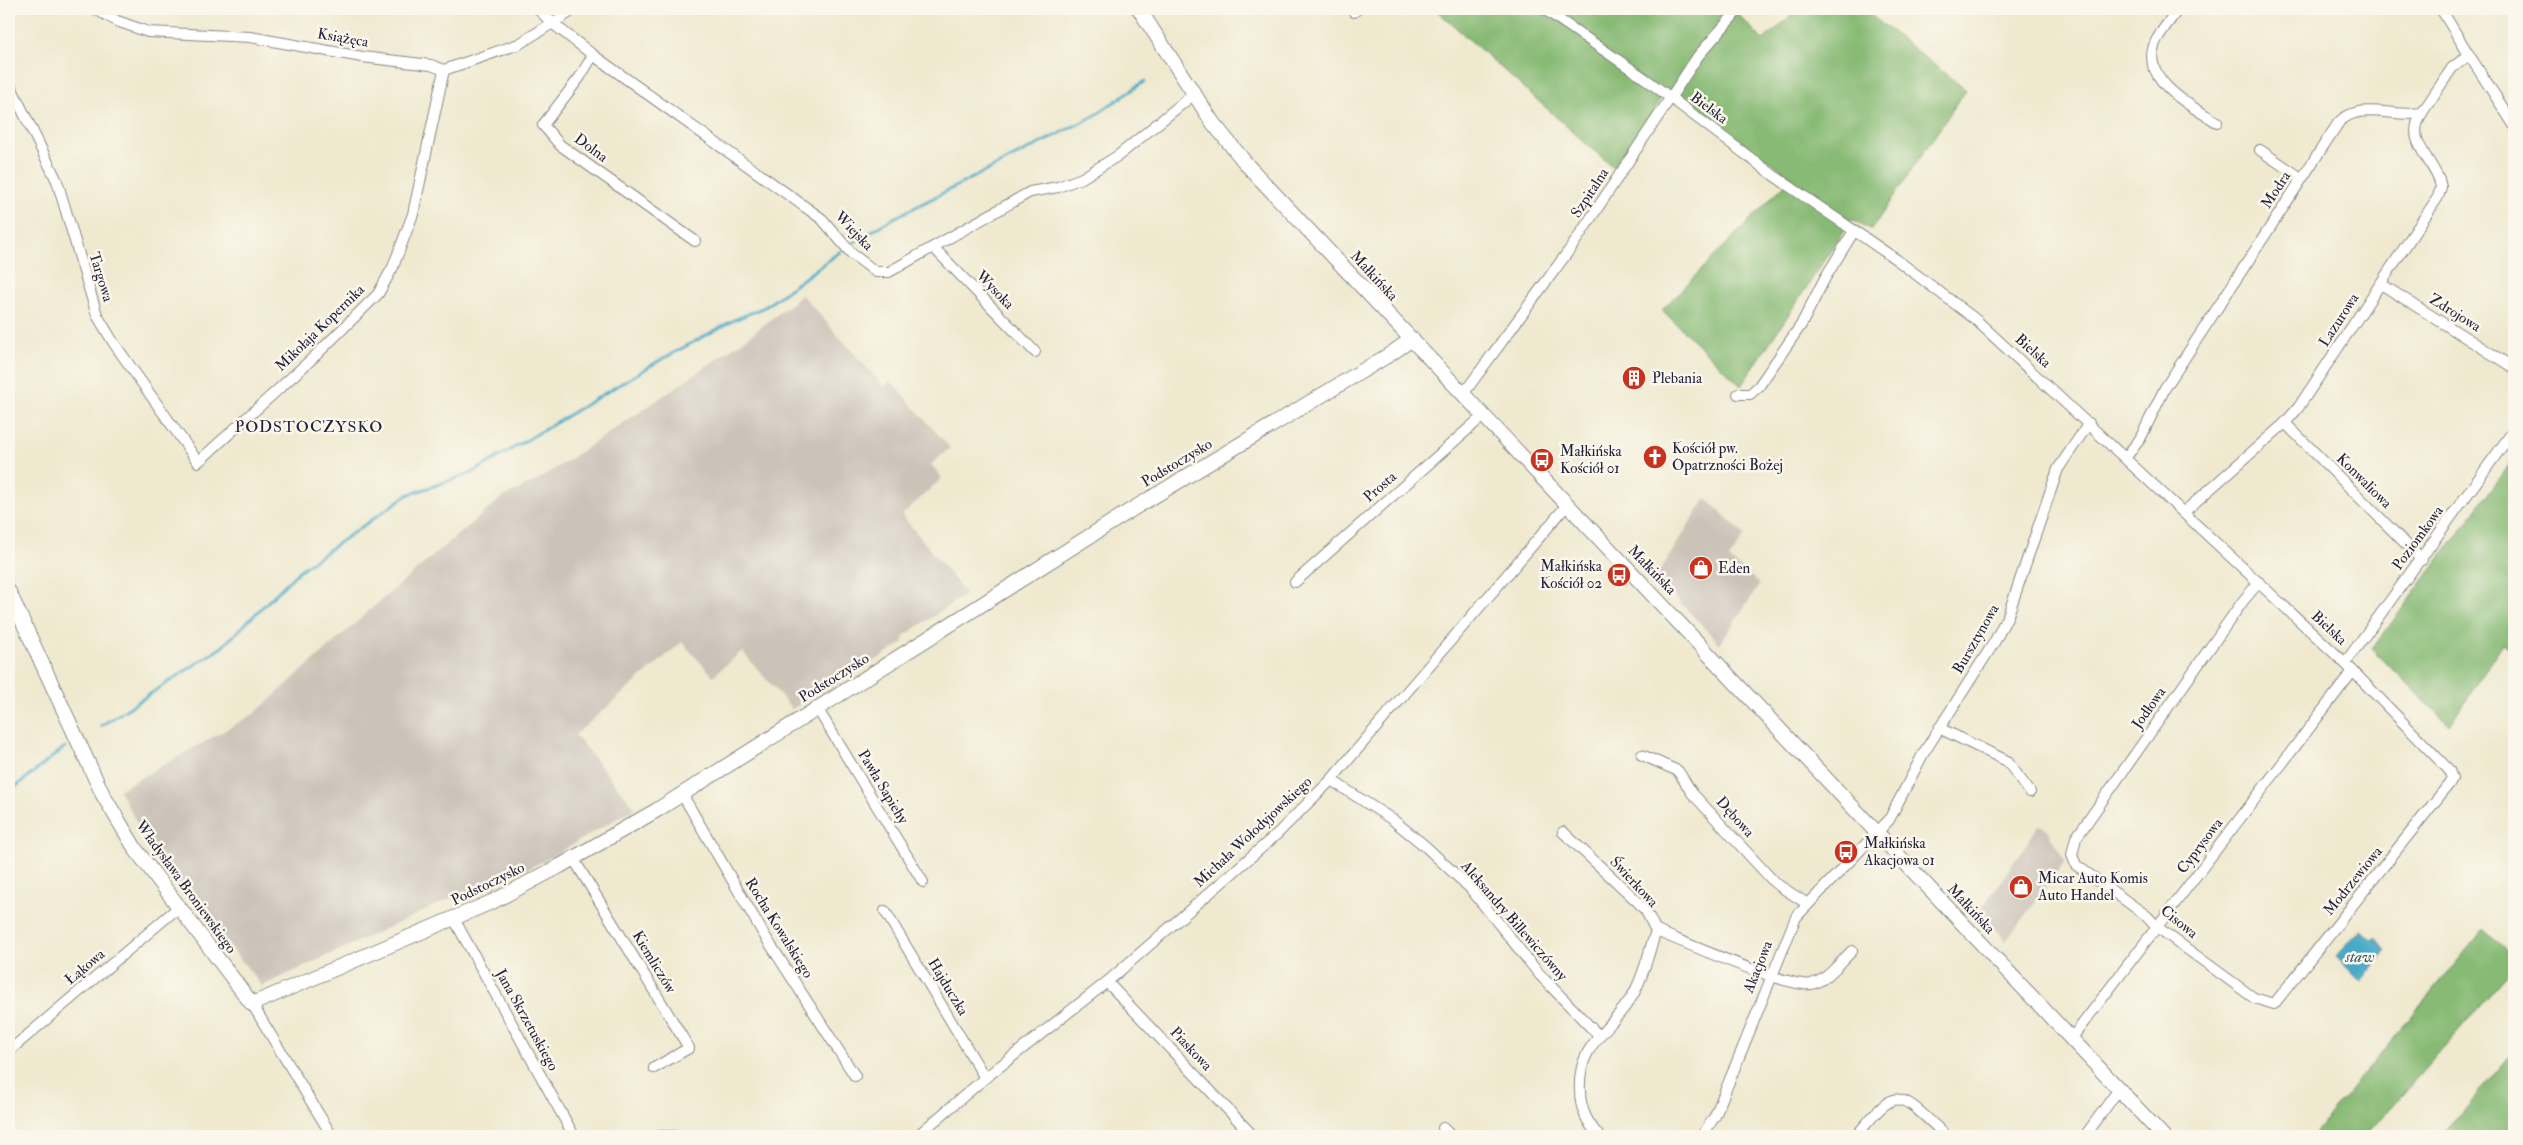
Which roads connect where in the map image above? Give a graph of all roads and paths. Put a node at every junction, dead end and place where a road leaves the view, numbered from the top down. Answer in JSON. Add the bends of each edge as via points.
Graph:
{"nodes":[{"id":1,"x":95,"y":9,"type":"edge"},
{"id":2,"x":538,"y":9,"type":"edge"},
{"id":3,"x":575,"y":9,"type":"edge"},
{"id":4,"x":1139,"y":9,"type":"edge"},
{"id":5,"x":1544,"y":9,"type":"edge"},
{"id":6,"x":1740,"y":9,"type":"edge"},
{"id":7,"x":2178,"y":9,"type":"edge"},
{"id":8,"x":2441,"y":9,"type":"edge"},
{"id":9,"x":552,"y":23,"type":"junction"},
{"id":10,"x":593,"y":55,"type":"junction"},
{"id":11,"x":2468,"y":55,"type":"junction"},
{"id":12,"x":444,"y":70,"type":"junction"},
{"id":13,"x":9,"y":83,"type":"edge"},
{"id":14,"x":1194,"y":94,"type":"junction"},
{"id":15,"x":1670,"y":97,"type":"junction"},
{"id":16,"x":2422,"y":113,"type":"junction"},
{"id":17,"x":2217,"y":122,"type":"dead end"},
{"id":18,"x":2514,"y":125,"type":"edge"},
{"id":19,"x":2260,"y":150,"type":"dead end"},
{"id":20,"x":2301,"y":178,"type":"junction"},
{"id":21,"x":1854,"y":231,"type":"junction"},
{"id":22,"x":695,"y":241,"type":"dead end"},
{"id":23,"x":934,"y":248,"type":"junction"},
{"id":24,"x":2381,"y":284,"type":"junction"},
{"id":25,"x":1412,"y":339,"type":"junction"},
{"id":26,"x":1035,"y":352,"type":"dead end"},
{"id":27,"x":2514,"y":368,"type":"edge"},
{"id":28,"x":1464,"y":393,"type":"junction"},
{"id":29,"x":1738,"y":394,"type":"dead end"},
{"id":30,"x":1484,"y":416,"type":"junction"},
{"id":31,"x":2089,"y":423,"type":"junction"},
{"id":32,"x":2285,"y":423,"type":"junction"},
{"id":33,"x":2514,"y":430,"type":"edge"},
{"id":34,"x":2126,"y":457,"type":"junction"},
{"id":35,"x":198,"y":462,"type":"joint"},
{"id":36,"x":1567,"y":505,"type":"junction"},
{"id":37,"x":2184,"y":512,"type":"junction"},
{"id":38,"x":2422,"y":560,"type":"junction"},
{"id":39,"x":1295,"y":582,"type":"dead end"},
{"id":40,"x":2259,"y":582,"type":"junction"},
{"id":41,"x":9,"y":592,"type":"edge"},
{"id":42,"x":2349,"y":667,"type":"junction"},
{"id":43,"x":817,"y":708,"type":"junction"},
{"id":44,"x":1939,"y":728,"type":"junction"},
{"id":45,"x":1642,"y":755,"type":"dead end"},
{"id":46,"x":2452,"y":776,"type":"joint"},
{"id":47,"x":1331,"y":780,"type":"junction"},
{"id":48,"x":2030,"y":792,"type":"dead end"},
{"id":49,"x":682,"y":794,"type":"junction"},
{"id":50,"x":1563,"y":832,"type":"dead end"},
{"id":51,"x":1877,"y":832,"type":"junction"},
{"id":52,"x":2072,"y":855,"type":"joint"},
{"id":53,"x":573,"y":858,"type":"junction"},
{"id":54,"x":923,"y":882,"type":"dead end"},
{"id":55,"x":1806,"y":903,"type":"junction"},
{"id":56,"x":180,"y":906,"type":"junction"},
{"id":57,"x":885,"y":911,"type":"dead end"},
{"id":58,"x":454,"y":919,"type":"junction"},
{"id":59,"x":2157,"y":927,"type":"junction"},
{"id":60,"x":1656,"y":931,"type":"junction"},
{"id":61,"x":1852,"y":951,"type":"dead end"},
{"id":62,"x":1771,"y":976,"type":"junction"},
{"id":63,"x":1107,"y":982,"type":"junction"},
{"id":64,"x":252,"y":1004,"type":"junction"},
{"id":65,"x":2274,"y":1004,"type":"joint"},
{"id":66,"x":1598,"y":1035,"type":"junction"},
{"id":67,"x":2071,"y":1039,"type":"junction"},
{"id":68,"x":9,"y":1051,"type":"edge"},
{"id":69,"x":654,"y":1068,"type":"dead end"},
{"id":70,"x":855,"y":1076,"type":"dead end"},
{"id":71,"x":985,"y":1078,"type":"junction"},
{"id":72,"x":2119,"y":1089,"type":"junction"},
{"id":73,"x":1443,"y":1128,"type":"dead end"},
{"id":74,"x":1942,"y":1132,"type":"dead end"},
{"id":75,"x":332,"y":1136,"type":"edge"},
{"id":76,"x":574,"y":1136,"type":"edge"},
{"id":77,"x":659,"y":1136,"type":"edge"},
{"id":78,"x":673,"y":1136,"type":"edge"},
{"id":79,"x":917,"y":1136,"type":"edge"},
{"id":80,"x":1253,"y":1136,"type":"edge"},
{"id":81,"x":1451,"y":1136,"type":"edge"},
{"id":82,"x":1599,"y":1136,"type":"edge"},
{"id":83,"x":1702,"y":1136,"type":"edge"},
{"id":84,"x":1856,"y":1136,"type":"edge"},
{"id":85,"x":2086,"y":1136,"type":"edge"},
{"id":86,"x":2163,"y":1136,"type":"edge"}],
"edges":[{"from":1,"to":12,"type":"street","name":"Książęca","via":[[148,32],[250,37],[362,58],[430,65]]},
{"from":2,"to":9,"type":"street","name":"Wiejska"},
{"from":3,"to":9,"type":"street"},
{"from":4,"to":14,"type":"street","name":"Małkińska"},
{"from":5,"to":15,"type":"street","name":"Bielska"},
{"from":6,"to":15,"type":"street","name":"Szpitalna","via":[[1698,56]]},
{"from":7,"to":17,"type":"street","via":[[2156,42],[2154,61],[2163,83],[2179,99]]},
{"from":8,"to":11,"type":"street"},
{"from":9,"to":10,"type":"street","name":"Wiejska"},
{"from":9,"to":12,"type":"street","via":[[519,44]]},
{"from":10,"to":22,"type":"street","name":"Dolna","via":[[543,125],[560,145]]},
{"from":10,"to":23,"type":"street","name":"Wiejska","via":[[822,219],[852,254],[876,272],[889,272]]},
{"from":11,"to":16,"type":"street","via":[[2452,68]]},
{"from":11,"to":18,"type":"street"},
{"from":12,"to":35,"type":"street","name":"Mikołaja Kopernika","via":[[413,214],[393,267],[378,294]]},
{"from":13,"to":35,"type":"street","name":"Targowa","via":[[57,180],[95,311],[113,342]]},
{"from":14,"to":23,"type":"street","name":"Wiejska","via":[[1119,155],[1082,178],[1030,192]]},
{"from":14,"to":25,"type":"street","name":"Małkińska","via":[[1248,166]]},
{"from":15,"to":21,"type":"street","name":"Bielska"},
{"from":15,"to":28,"type":"street","name":"Szpitalna","via":[[1573,245]]},
{"from":16,"to":20,"type":"street","name":"Modra","via":[[2360,111],[2346,115]]},
{"from":16,"to":24,"type":"street","name":"Lazurowa","via":[[2415,126],[2415,136],[2436,172],[2440,192]]},
{"from":19,"to":20,"type":"street"},
{"from":20,"to":34,"type":"street","name":"Modra","via":[[2165,388],[2140,439]]},
{"from":21,"to":29,"type":"street","via":[[1828,271],[1801,325],[1759,386],[1750,394]]},
{"from":21,"to":31,"type":"street","name":"Bielska","via":[[1968,313]]},
{"from":23,"to":26,"type":"street","name":"Wysoka"},
{"from":24,"to":27,"type":"street","name":"Zdrojowa"},
{"from":24,"to":32,"type":"street","name":"Lazurowa"},
{"from":25,"to":28,"type":"street","name":"Małkińska"},
{"from":25,"to":43,"type":"street","name":"Podstoczysko","via":[[1131,510]]},
{"from":28,"to":30,"type":"street","name":"Małkińska"},
{"from":30,"to":36,"type":"street","name":"Małkińska"},
{"from":30,"to":39,"type":"street","name":"Prosta"},
{"from":31,"to":34,"type":"street","name":"Bielska"},
{"from":31,"to":44,"type":"street","name":"Bursztynowa","via":[[2058,469],[2008,615]]},
{"from":32,"to":37,"type":"street","name":"Lazurowa"},
{"from":32,"to":38,"type":"street","name":"Konwaliowa"},
{"from":33,"to":38,"type":"street","name":"Poziomkowa"},
{"from":34,"to":37,"type":"street","name":"Bielska"},
{"from":36,"to":47,"type":"street","name":"Michała Wołodyjowskiego"},
{"from":36,"to":51,"type":"street","name":"Małkińska"},
{"from":37,"to":40,"type":"street","name":"Bielska"},
{"from":38,"to":42,"type":"street","name":"Poziomkowa"},
{"from":40,"to":42,"type":"street","name":"Bielska"},
{"from":40,"to":52,"type":"street","name":"Jodłowa","via":[[2076,838]]},
{"from":41,"to":56,"type":"street","name":"Władysława Broniewskiego","via":[[103,796],[136,850]]},
{"from":42,"to":46,"type":"street","name":"Bielska","via":[[2447,767]]},
{"from":42,"to":59,"type":"street","name":"Cyprysowa"},
{"from":43,"to":49,"type":"street","name":"Podstoczysko"},
{"from":43,"to":54,"type":"street","name":"Pawła Sapiehy"},
{"from":44,"to":48,"type":"street","via":[[2007,761]]},
{"from":44,"to":51,"type":"street","name":"Bursztynowa","via":[[1889,820]]},
{"from":45,"to":55,"type":"street","name":"Dębowa","via":[[1678,771],[1692,793],[1775,883]]},
{"from":46,"to":65,"type":"street","name":"Modrzewiowa","via":[[2449,784]]},
{"from":47,"to":63,"type":"street","name":"Michała Wołodyjowskiego","via":[[1276,835]]},
{"from":47,"to":66,"type":"street","name":"Aleksandry Billewiczówny","via":[[1420,841],[1470,888],[1540,974]]},
{"from":49,"to":53,"type":"street","name":"Podstoczysko"},
{"from":49,"to":70,"type":"street","name":"Rocha Kowalskiego","via":[[764,933]]},
{"from":50,"to":60,"type":"street","name":"Świerkowa","via":[[1637,901]]},
{"from":51,"to":55,"type":"street","name":"Akacjowa"},
{"from":51,"to":67,"type":"street","name":"Małkińska"},
{"from":52,"to":59,"type":"street","name":"Cisowa","via":[[2076,865],[2147,916]]},
{"from":53,"to":58,"type":"street","name":"Podstoczysko"},
{"from":53,"to":69,"type":"street","name":"Kiemliczów","via":[[689,1048]]},
{"from":55,"to":62,"type":"street","name":"Akacjowa","via":[[1793,921]]},
{"from":56,"to":64,"type":"street","name":"Władysława Broniewskiego"},
{"from":56,"to":68,"type":"street","name":"Łąkowa"},
{"from":57,"to":71,"type":"street","name":"Hajduczka"},
{"from":58,"to":64,"type":"street","name":"Podstoczysko"},
{"from":58,"to":76,"type":"street","name":"Jana Skrzetuskiego"},
{"from":59,"to":65,"type":"street","name":"Cisowa","via":[[2254,998]]},
{"from":59,"to":67,"type":"street","name":"Cyprysowa"},
{"from":60,"to":62,"type":"street","name":"Świerkowa"},
{"from":60,"to":66,"type":"street","via":[[1633,994]]},
{"from":61,"to":62,"type":"street","name":"Świerkowa","via":[[1824,978],[1812,984]]},
{"from":62,"to":83,"type":"street","name":"Akacjowa","via":[[1715,1116]]},
{"from":63,"to":71,"type":"street","name":"Michała Wołodyjowskiego"},
{"from":63,"to":80,"type":"street","name":"Piaskowa"},
{"from":64,"to":75,"type":"street","name":"Władysława Broniewskiego"},
{"from":66,"to":82,"type":"street","via":[[1583,1059],[1579,1085],[1582,1108]]},
{"from":67,"to":72,"type":"street","name":"Małkińska"},
{"from":71,"to":79,"type":"street","name":"Michała Wołodyjowskiego"},
{"from":72,"to":85,"type":"street"},
{"from":72,"to":86,"type":"street","name":"Małkińska"},
{"from":73,"to":81,"type":"street"},
{"from":74,"to":84,"type":"street","via":[[1913,1105],[1891,1099]]},
{"from":77,"to":78,"type":"street"}]}
